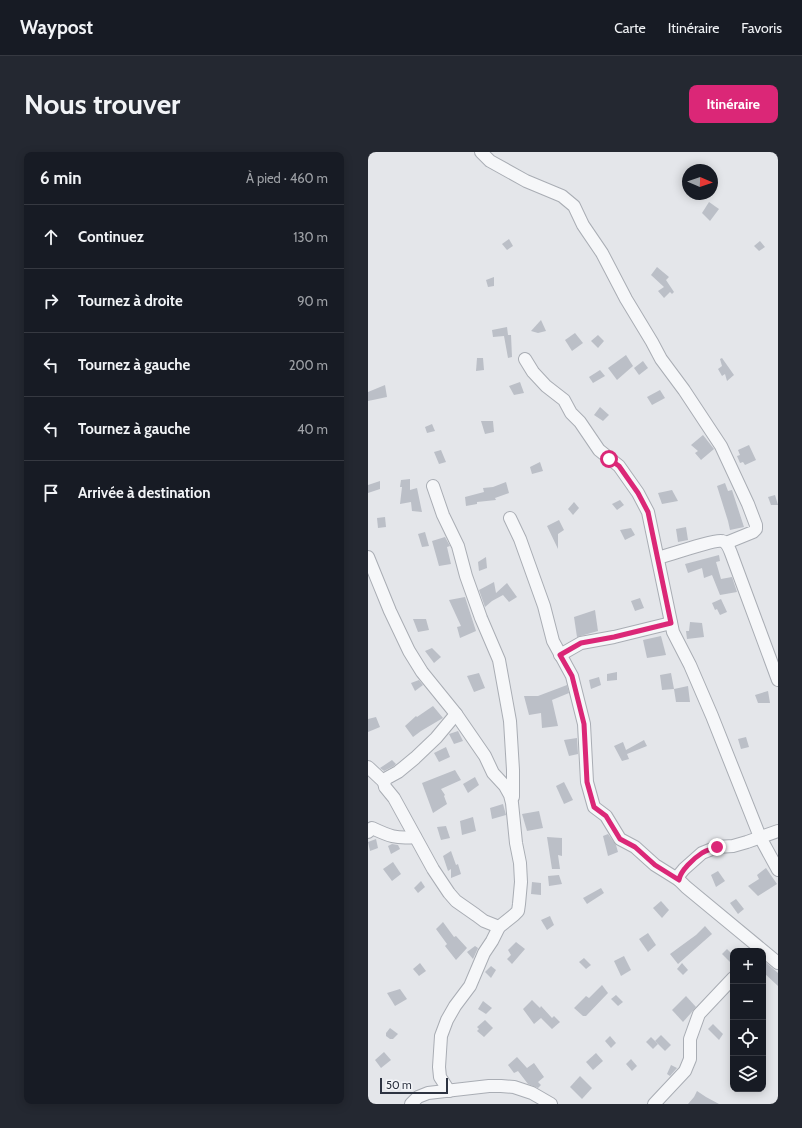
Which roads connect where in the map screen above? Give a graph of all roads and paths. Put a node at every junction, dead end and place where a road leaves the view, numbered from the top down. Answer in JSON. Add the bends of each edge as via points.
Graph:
{"nodes":[{"id":1,"x":481,"y":152,"type":"edge"},
{"id":2,"x":525,"y":359,"type":"dead end"},
{"id":3,"x":433,"y":486,"type":"dead end"},
{"id":4,"x":510,"y":518,"type":"dead end"},
{"id":5,"x":726,"y":543,"type":"junction"},
{"id":6,"x":368,"y":558,"type":"edge"},
{"id":7,"x":658,"y":558,"type":"junction"},
{"id":8,"x":671,"y":623,"type":"junction"},
{"id":9,"x":560,"y":655,"type":"junction"},
{"id":10,"x":778,"y":680,"type":"edge"},
{"id":11,"x":456,"y":714,"type":"junction"},
{"id":12,"x":368,"y":768,"type":"edge"},
{"id":13,"x":384,"y":782,"type":"junction"},
{"id":14,"x":513,"y":810,"type":"junction"},
{"id":15,"x":778,"y":831,"type":"edge"},
{"id":16,"x":368,"y":832,"type":"edge"},
{"id":17,"x":415,"y":837,"type":"junction"},
{"id":18,"x":760,"y":837,"type":"junction"},
{"id":19,"x":778,"y":870,"type":"edge"},
{"id":20,"x":679,"y":880,"type":"junction"},
{"id":21,"x":499,"y":927,"type":"junction"},
{"id":22,"x":759,"y":948,"type":"edge"},
{"id":23,"x":766,"y":954,"type":"edge"},
{"id":24,"x":778,"y":963,"type":"edge"},
{"id":25,"x":730,"y":981,"type":"edge"},
{"id":26,"x":450,"y":1091,"type":"junction"},
{"id":27,"x":410,"y":1104,"type":"edge"},
{"id":28,"x":551,"y":1104,"type":"edge"},
{"id":29,"x":654,"y":1104,"type":"edge"}],
"edges":[{"from":1,"to":5,"type":"street","via":[[490,161],[526,181],[562,196],[577,210],[583,225],[602,253],[661,359],[721,446],[740,484],[756,529]]},
{"from":2,"to":7,"type":"street","via":[[546,386],[564,400],[599,450],[619,466],[638,493],[648,512]]},
{"from":3,"to":14,"type":"street","via":[[500,660],[510,721]]},
{"from":4,"to":9,"type":"street","via":[[520,539],[544,606],[553,641]]},
{"from":5,"to":7,"type":"street","via":[[711,542]]},
{"from":5,"to":10,"type":"street"},
{"from":6,"to":11,"type":"street","via":[[409,651],[422,672]]},
{"from":7,"to":8,"type":"street"},
{"from":8,"to":9,"type":"street","via":[[581,643]]},
{"from":8,"to":18,"type":"street","via":[[712,716]]},
{"from":9,"to":20,"type":"street","via":[[572,676],[584,724],[587,782],[594,807],[606,816],[620,839]]},
{"from":11,"to":13,"type":"street","via":[[415,758]]},
{"from":11,"to":14,"type":"street","via":[[493,773],[505,786]]},
{"from":12,"to":13,"type":"street"},
{"from":13,"to":17,"type":"street"},
{"from":14,"to":21,"type":"street","via":[[520,863],[520,904],[518,911]]},
{"from":15,"to":18,"type":"street"},
{"from":16,"to":17,"type":"street","via":[[372,828],[388,836]]},
{"from":17,"to":21,"type":"street","via":[[433,869],[456,901],[484,921]]},
{"from":18,"to":19,"type":"street"},
{"from":18,"to":20,"type":"street","via":[[702,853],[684,869],[679,875]]},
{"from":20,"to":22,"type":"street"},
{"from":21,"to":26,"type":"street","via":[[470,986],[447,1020],[441,1036],[438,1066],[440,1077]]},
{"from":23,"to":24,"type":"street"},
{"from":25,"to":29,"type":"street","via":[[699,1014],[690,1039],[690,1059],[685,1071]]},
{"from":26,"to":27,"type":"street","via":[[428,1093]]},
{"from":26,"to":28,"type":"street","via":[[488,1086],[514,1087],[532,1093]]}]}
